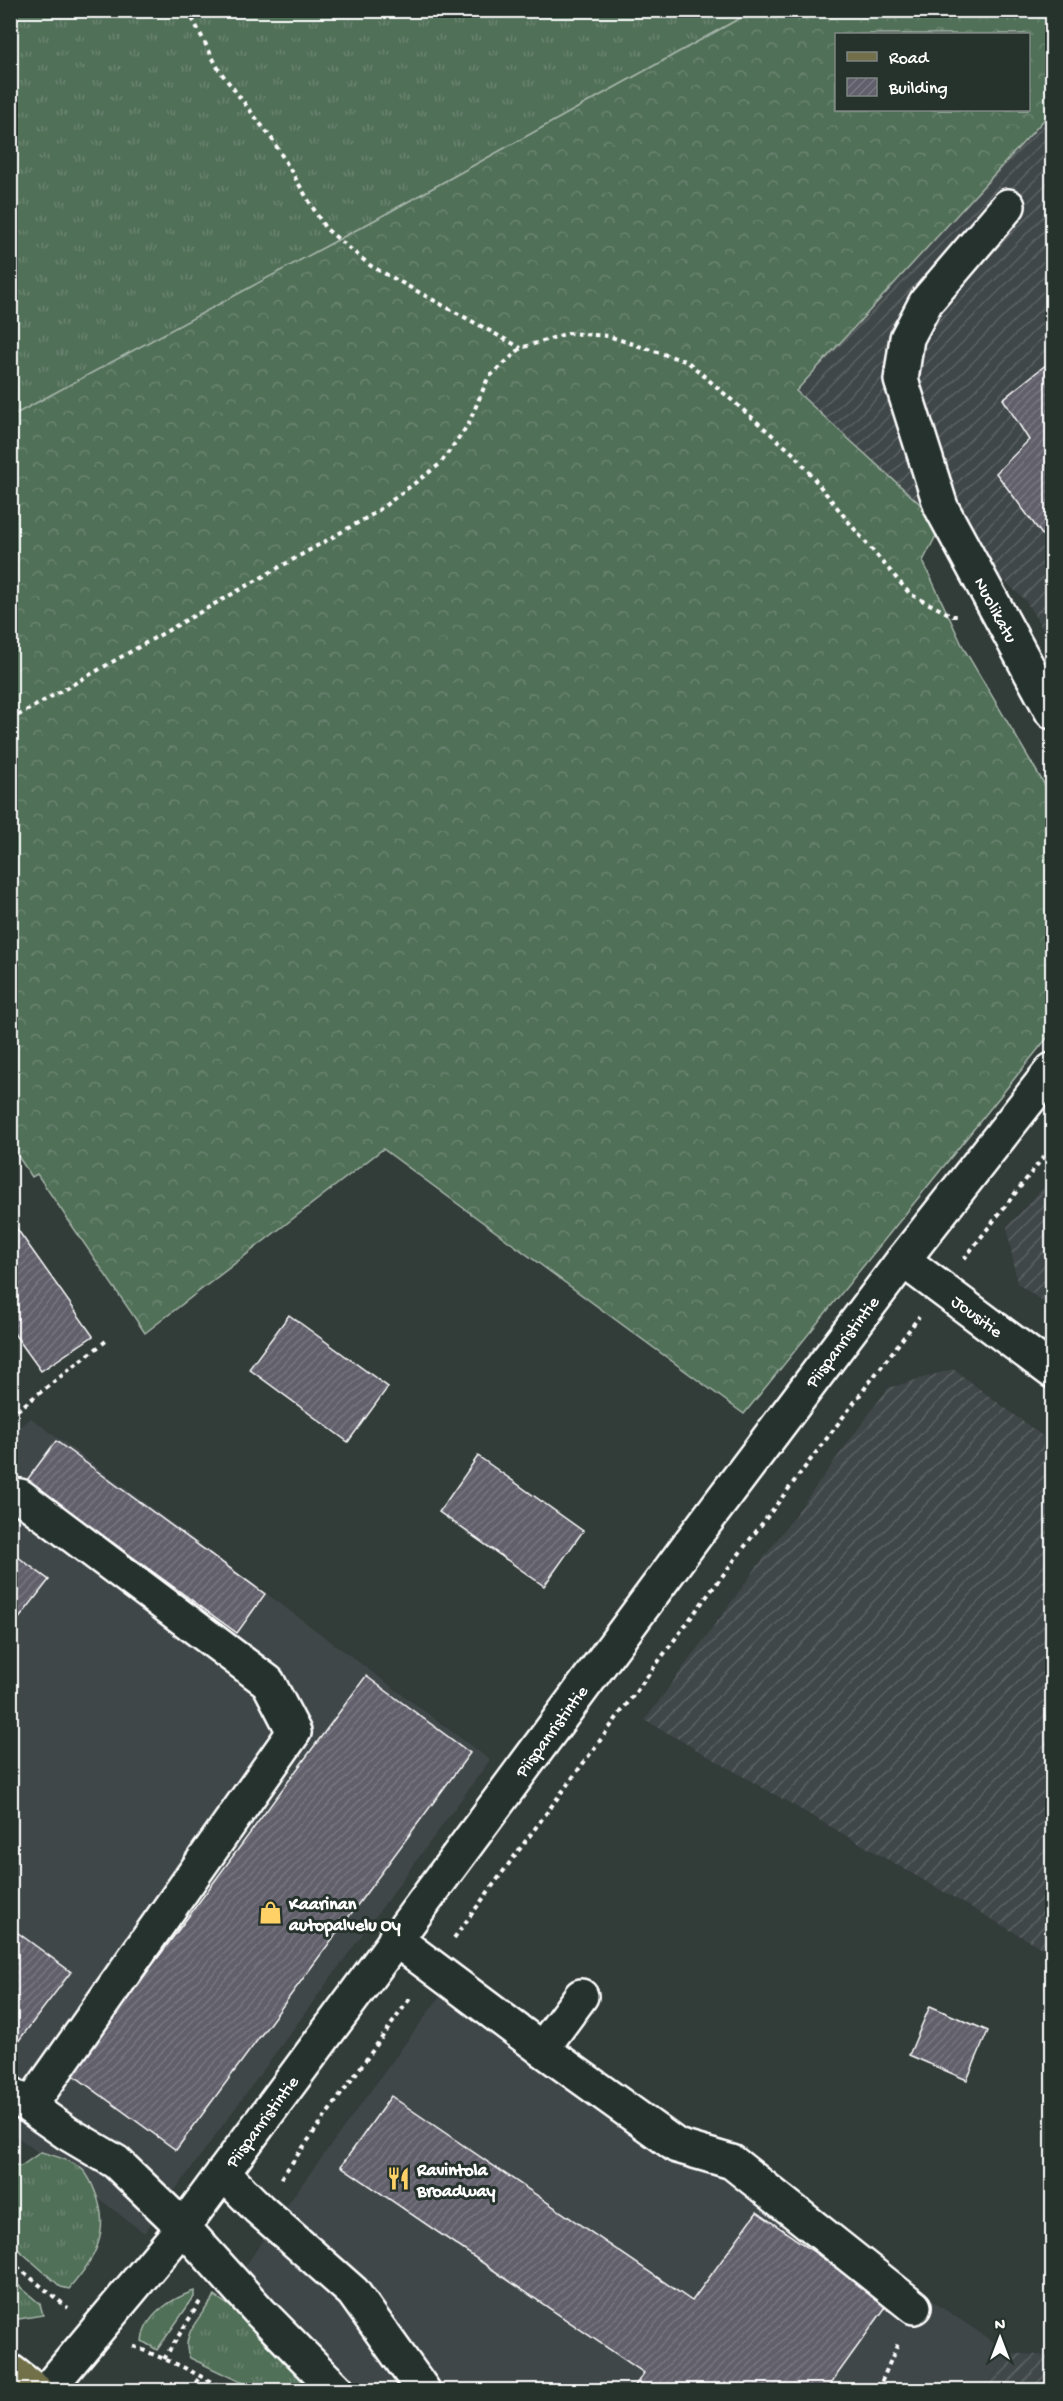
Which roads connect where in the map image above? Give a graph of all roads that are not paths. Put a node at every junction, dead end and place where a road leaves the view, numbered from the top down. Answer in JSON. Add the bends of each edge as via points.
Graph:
{"nodes":[{"id":1,"x":1008,"y":206,"type":"dead end"},
{"id":2,"x":1048,"y":692,"type":"edge"},
{"id":3,"x":1053,"y":1070,"type":"edge"},
{"id":4,"x":903,"y":1260,"type":"junction"},
{"id":5,"x":1050,"y":1363,"type":"edge"},
{"id":6,"x":10,"y":1495,"type":"edge"},
{"id":7,"x":396,"y":1939,"type":"junction"},
{"id":8,"x":581,"y":1996,"type":"dead end"},
{"id":9,"x":542,"y":2049,"type":"junction"},
{"id":10,"x":23,"y":2109,"type":"edge"},
{"id":11,"x":223,"y":2173,"type":"junction"},
{"id":12,"x":183,"y":2227,"type":"junction"},
{"id":13,"x":914,"y":2307,"type":"road end"},
{"id":14,"x":10,"y":2370,"type":"edge"},
{"id":15,"x":36,"y":2391,"type":"edge"},
{"id":16,"x":47,"y":2391,"type":"edge"},
{"id":17,"x":337,"y":2391,"type":"edge"},
{"id":18,"x":423,"y":2391,"type":"edge"}],
"edges":[{"from":1,"to":2,"type":"street","name":"Nuolikatu","via":[[926,302],[907,338],[901,380],[941,507],[998,615]]},
{"from":3,"to":4,"type":"street","name":"Piispanristintie"},
{"from":4,"to":5,"type":"street","name":"Jousitie"},
{"from":4,"to":7,"type":"street","name":"Piispanristintie"},
{"from":6,"to":10,"type":"street","via":[[20,1496],[268,1682],[294,1732]]},
{"from":7,"to":9,"type":"street"},
{"from":7,"to":11,"type":"street","name":"Piispanristintie"},
{"from":8,"to":9,"type":"street"},
{"from":9,"to":13,"type":"street","via":[[677,2146],[732,2162]]},
{"from":10,"to":12,"type":"street","via":[[116,2163]]},
{"from":11,"to":12,"type":"street","name":"Piispanristintie"},
{"from":11,"to":18,"type":"street","via":[[353,2292]]},
{"from":12,"to":16,"type":"street","name":"Piispanristintie"},
{"from":12,"to":17,"type":"street"},
{"from":14,"to":15,"type":"main road"}]}
